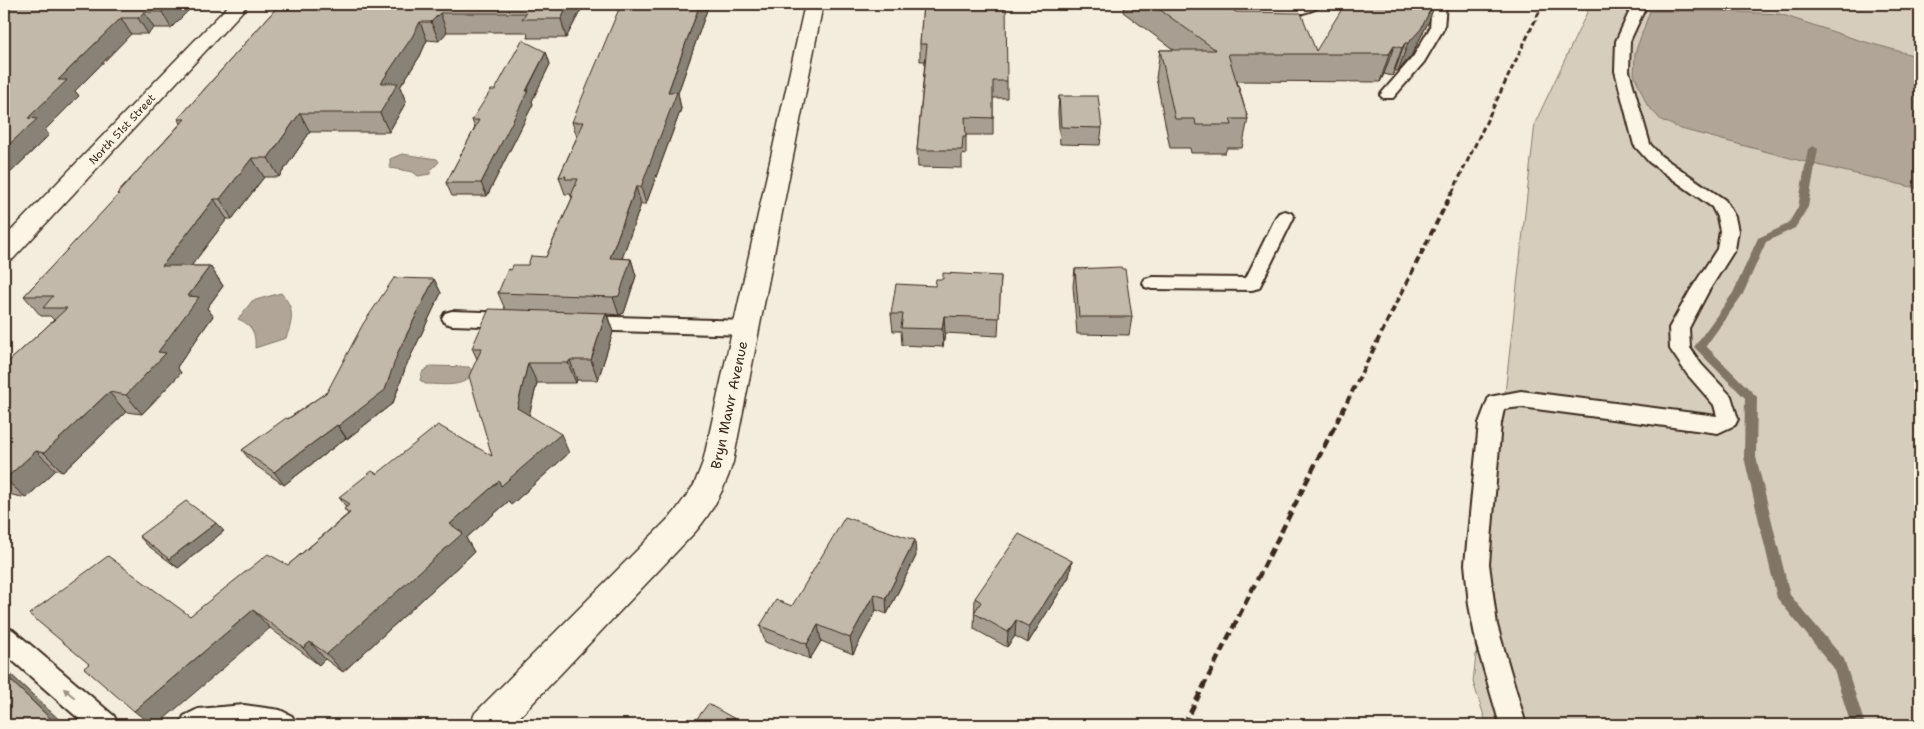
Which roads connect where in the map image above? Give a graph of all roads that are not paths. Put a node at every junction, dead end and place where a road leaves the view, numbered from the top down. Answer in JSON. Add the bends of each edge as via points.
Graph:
{"nodes":[{"id":1,"x":240,"y":4,"type":"edge"},
{"id":2,"x":814,"y":4,"type":"edge"},
{"id":3,"x":1222,"y":4,"type":"edge"},
{"id":4,"x":1315,"y":4,"type":"edge"},
{"id":5,"x":1439,"y":4,"type":"edge"},
{"id":6,"x":1640,"y":4,"type":"edge"},
{"id":7,"x":1388,"y":95,"type":"dead end"},
{"id":8,"x":1285,"y":217,"type":"dead end"},
{"id":9,"x":9,"y":242,"type":"edge"},
{"id":10,"x":1152,"y":283,"type":"dead end"},
{"id":11,"x":452,"y":318,"type":"dead end"},
{"id":12,"x":529,"y":321,"type":"edge"},
{"id":13,"x":567,"y":322,"type":"edge"},
{"id":14,"x":746,"y":328,"type":"junction"},
{"id":15,"x":4,"y":638,"type":"edge"},
{"id":16,"x":105,"y":725,"type":"edge"},
{"id":17,"x":193,"y":725,"type":"edge"},
{"id":18,"x":283,"y":725,"type":"edge"},
{"id":19,"x":488,"y":725,"type":"edge"},
{"id":20,"x":1513,"y":725,"type":"edge"}],
"edges":[{"from":1,"to":9,"type":"street","name":"North 51st Street"},
{"from":2,"to":14,"type":"street","name":"Bryn Mawr Avenue"},
{"from":3,"to":4,"type":"lane","via":[[1262,11],[1298,10]]},
{"from":5,"to":7,"type":"lane","via":[[1437,28],[1418,59]]},
{"from":6,"to":20,"type":"lane","via":[[1623,41],[1622,71],[1642,145],[1654,159],[1719,204],[1729,231],[1726,249],[1679,328],[1680,349],[1724,402],[1728,420],[1718,425],[1521,399],[1496,403],[1490,423],[1477,579],[1497,677]]},
{"from":8,"to":10,"type":"lane","via":[[1252,284]]},
{"from":11,"to":12,"type":"lane"},
{"from":13,"to":14,"type":"lane"},
{"from":14,"to":19,"type":"street","name":"Bryn Mawr Avenue","via":[[718,462],[700,506]]},
{"from":16,"to":15,"type":"lane","one_way":true},
{"from":17,"to":18,"type":"lane","via":[[244,717]]}]}
